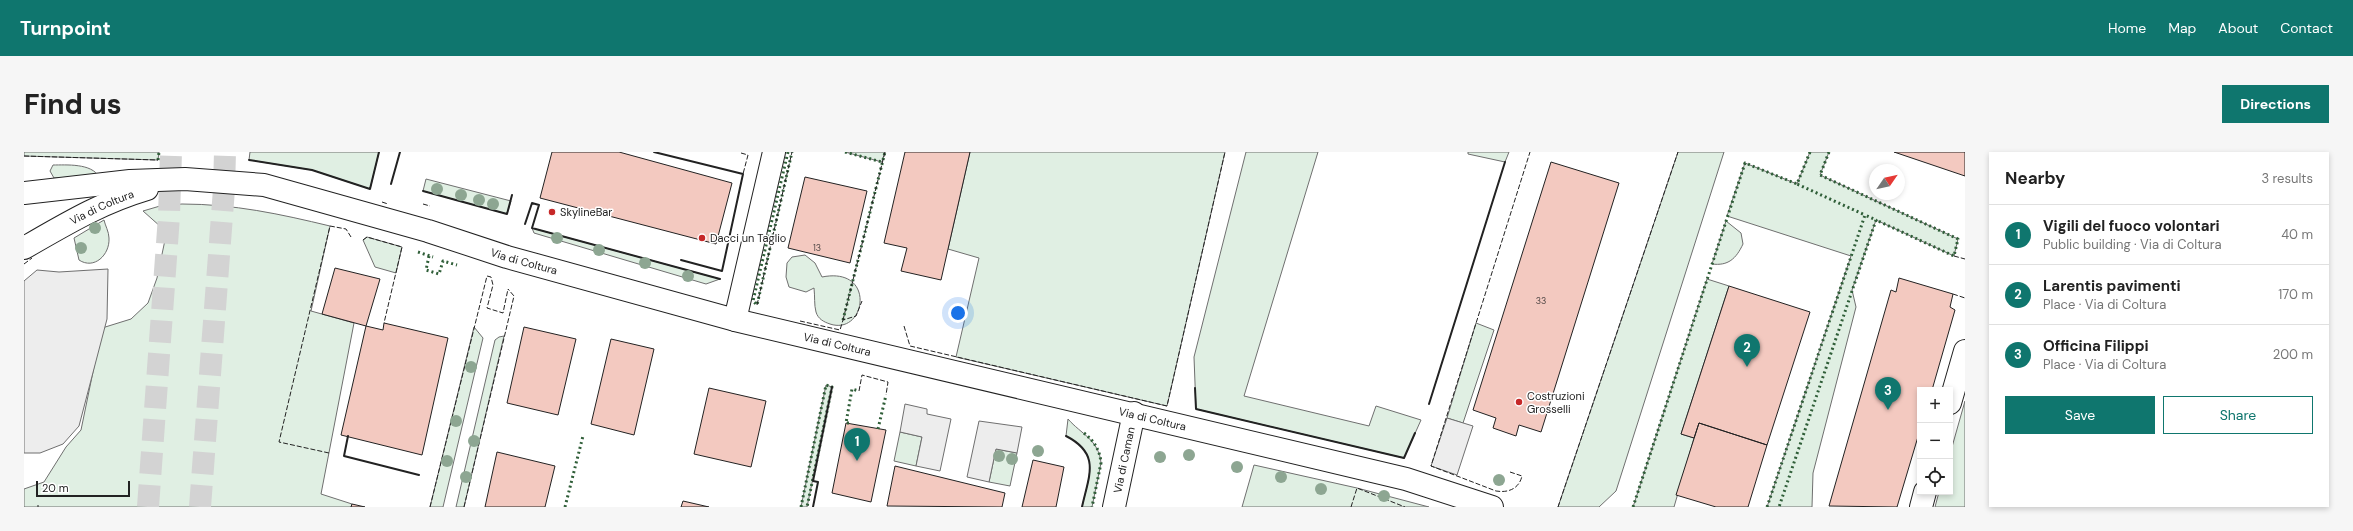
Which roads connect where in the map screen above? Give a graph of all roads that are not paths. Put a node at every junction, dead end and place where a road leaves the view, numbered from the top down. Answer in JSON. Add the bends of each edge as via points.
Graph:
{"nodes":[{"id":1,"x":774,"y":152,"type":"edge"},
{"id":2,"x":185,"y":179,"type":"junction"},
{"id":3,"x":24,"y":193,"type":"edge"},
{"id":4,"x":24,"y":248,"type":"edge"},
{"id":5,"x":735,"y":320,"type":"junction"},
{"id":6,"x":1965,"y":351,"type":"edge"},
{"id":7,"x":1953,"y":393,"type":"edge"},
{"id":8,"x":1134,"y":413,"type":"junction"},
{"id":9,"x":1924,"y":495,"type":"edge"},
{"id":10,"x":1114,"y":507,"type":"edge"},
{"id":11,"x":1492,"y":507,"type":"edge"},
{"id":12,"x":1921,"y":507,"type":"edge"}],
"edges":[{"from":1,"to":5,"type":"street"},
{"from":2,"to":3,"type":"street","name":"Via di Coltura","via":[[130,181]]},
{"from":2,"to":4,"type":"street","name":"Via di Coltura","via":[[114,199]]},
{"from":2,"to":5,"type":"street","name":"Via di Coltura","via":[[264,185],[428,231],[507,257]]},
{"from":5,"to":8,"type":"street","name":"Via di Coltura"},
{"from":6,"to":7,"type":"street"},
{"from":8,"to":10,"type":"street","name":"Via di Caman"},
{"from":8,"to":11,"type":"street","name":"Via di Coltura","via":[[1406,478]]},
{"from":9,"to":12,"type":"street"}]}
